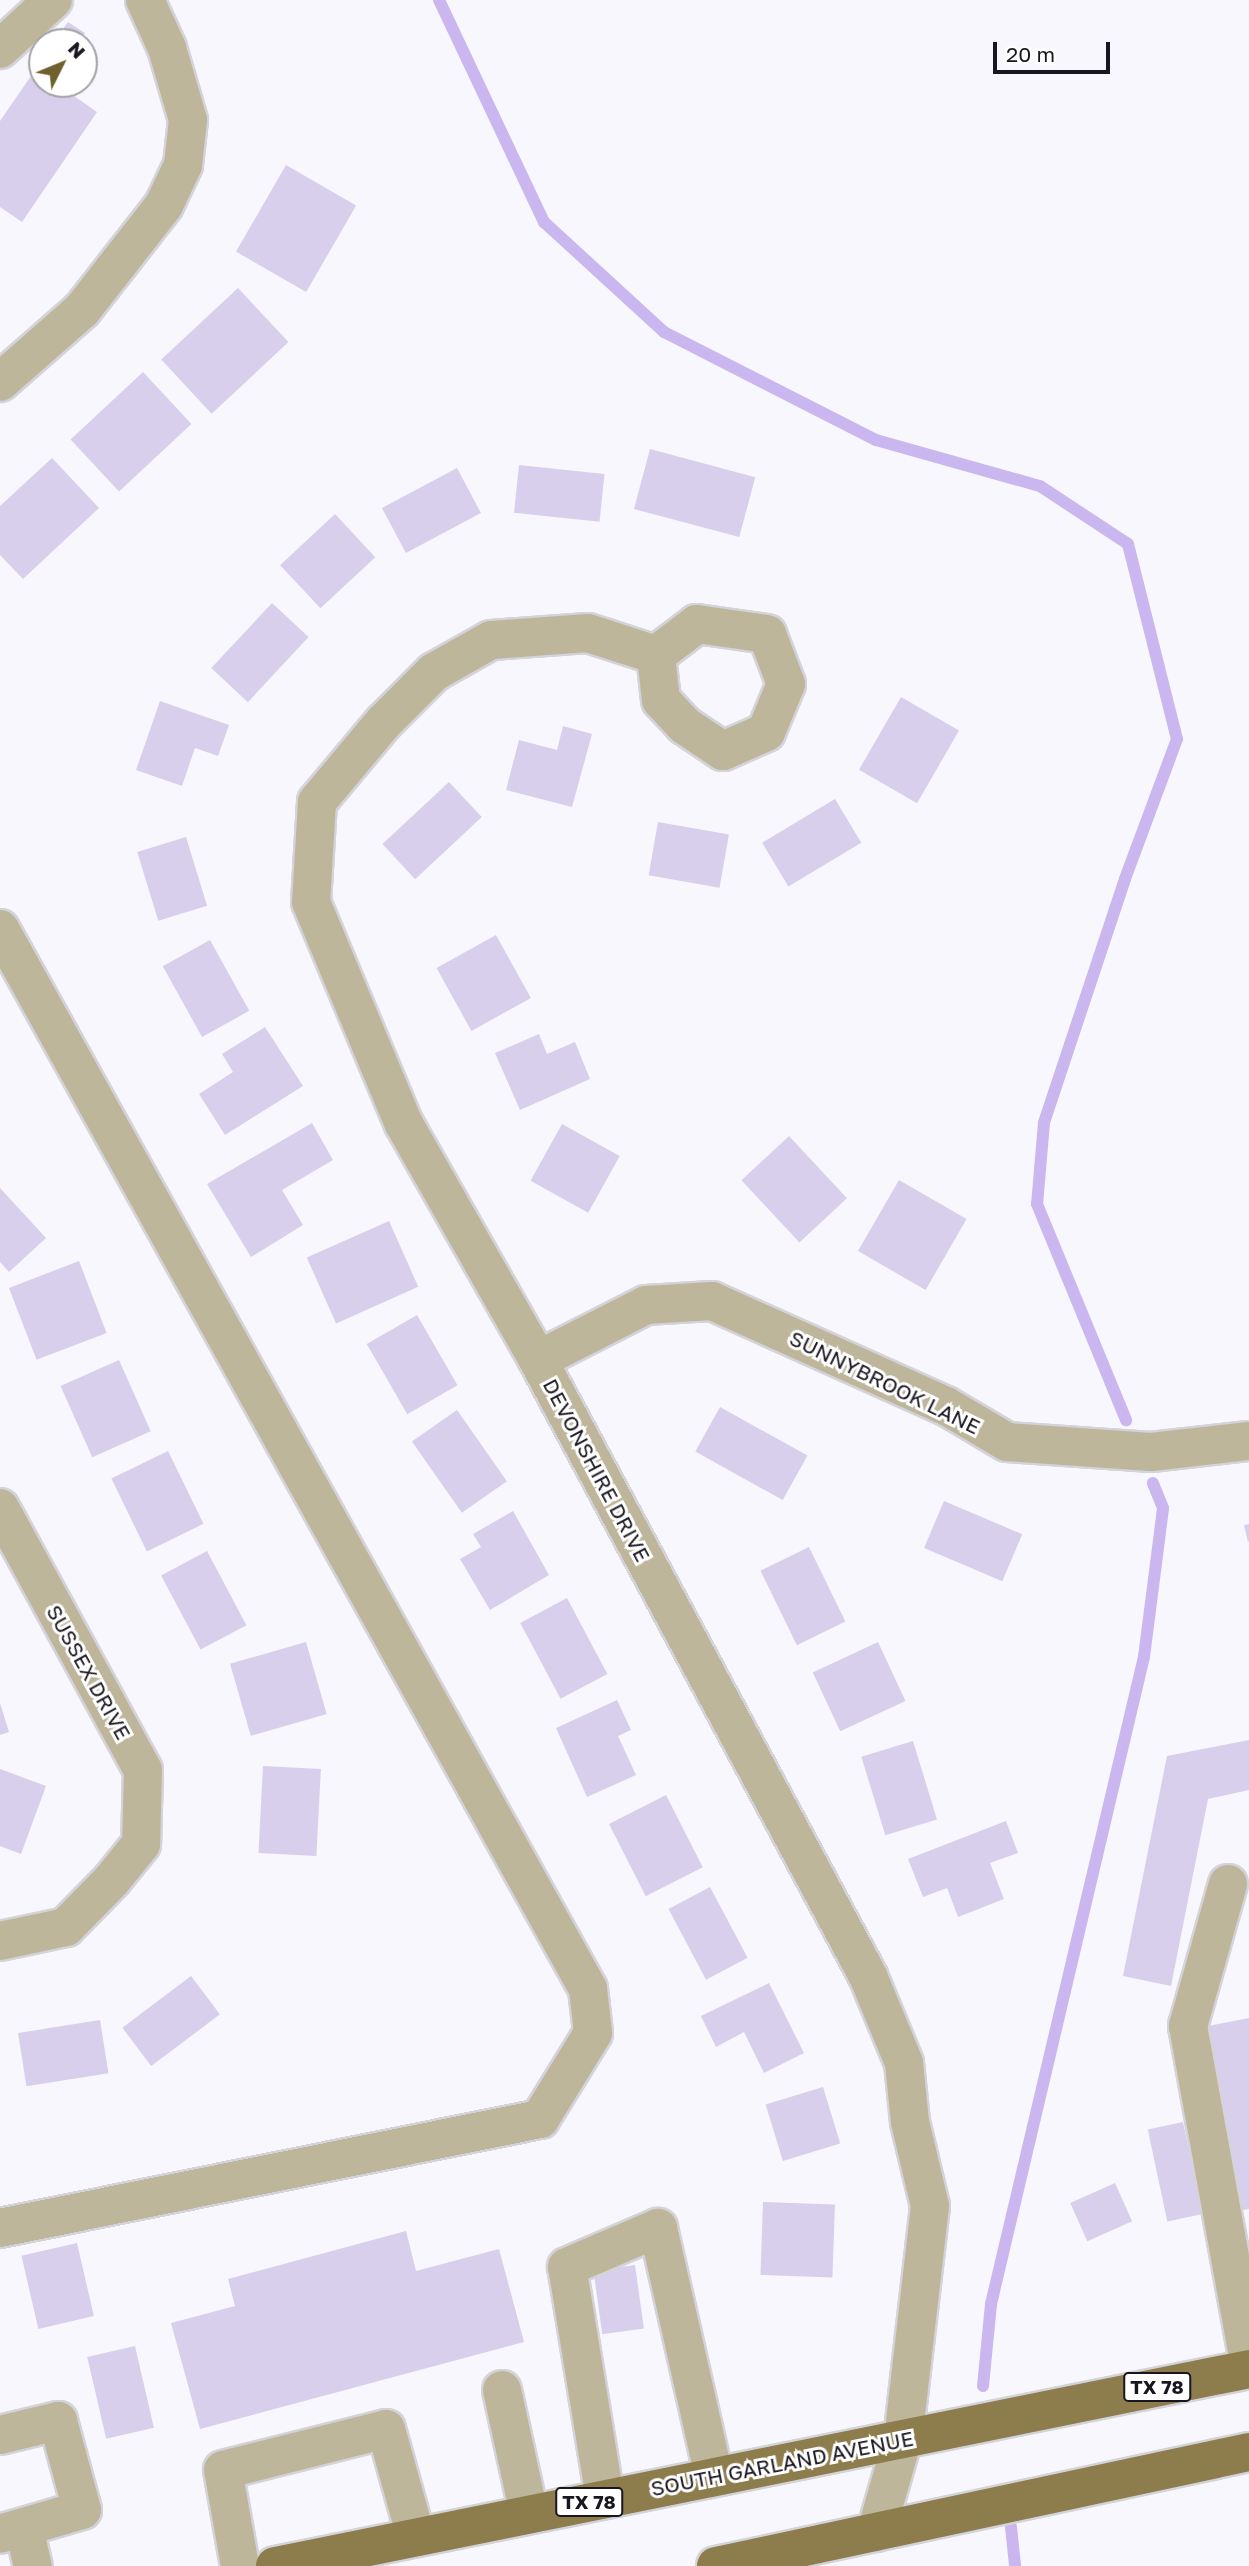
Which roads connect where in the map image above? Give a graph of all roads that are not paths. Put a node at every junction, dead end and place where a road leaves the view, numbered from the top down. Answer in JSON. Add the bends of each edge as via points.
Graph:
{"nodes":[{"id":1,"x":53,"y":0,"type":"edge"},
{"id":2,"x":145,"y":0,"type":"edge"},
{"id":3,"x":0,"y":49,"type":"edge"},
{"id":4,"x":0,"y":382,"type":"edge"},
{"id":5,"x":656,"y":655,"type":"dead end"},
{"id":6,"x":0,"y":929,"type":"edge"},
{"id":7,"x":538,"y":1360,"type":"junction"},
{"id":8,"x":1249,"y":1441,"type":"edge"},
{"id":9,"x":0,"y":1508,"type":"edge"},
{"id":10,"x":1228,"y":1884,"type":"dead end"},
{"id":11,"x":0,"y":1941,"type":"edge"},
{"id":12,"x":0,"y":2228,"type":"edge"},
{"id":13,"x":1249,"y":2363,"type":"edge"},
{"id":14,"x":1249,"y":2369,"type":"edge"},
{"id":15,"x":502,"y":2390,"type":"dead end"},
{"id":16,"x":0,"y":2435,"type":"edge"},
{"id":17,"x":902,"y":2438,"type":"junction"},
{"id":18,"x":1249,"y":2452,"type":"edge"},
{"id":19,"x":713,"y":2477,"type":"junction"},
{"id":20,"x":605,"y":2498,"type":"junction"},
{"id":21,"x":529,"y":2514,"type":"junction"},
{"id":22,"x":12,"y":2531,"type":"edge"},
{"id":23,"x":876,"y":2532,"type":"junction"},
{"id":24,"x":416,"y":2537,"type":"junction"},
{"id":25,"x":33,"y":2566,"type":"edge"},
{"id":26,"x":240,"y":2566,"type":"edge"},
{"id":27,"x":275,"y":2566,"type":"edge"},
{"id":28,"x":716,"y":2566,"type":"edge"}],
"edges":[{"from":1,"to":3,"type":"street"},
{"from":2,"to":4,"type":"street","via":[[167,48],[188,120],[183,165],[164,205],[82,310]]},
{"from":5,"to":7,"type":"street","name":"DEVONSHIRE DRIVE","via":[[588,632],[491,640],[434,672],[383,723],[317,802],[311,902],[404,1124]]},
{"from":6,"to":12,"type":"street","via":[[588,1989],[593,2033],[540,2119]]},
{"from":7,"to":8,"type":"street","name":"SUNNYBROOK LANE","via":[[646,1305],[712,1301],[946,1406],[1007,1442],[1152,1452]]},
{"from":7,"to":17,"type":"street","name":"DEVONSHIRE DRIVE","via":[[868,1976],[904,2063],[910,2122],[930,2206]]},
{"from":9,"to":11,"type":"street","name":"SUSSEX DRIVE","via":[[142,1770],[141,1844],[112,1880],[66,1927]]},
{"from":10,"to":13,"type":"street","via":[[1188,2026]]},
{"from":14,"to":17,"type":"main road","name":"SOUTH GARLAND AVENUE","number":"TX 78"},
{"from":15,"to":21,"type":"street"},
{"from":16,"to":22,"type":"street","via":[[58,2421],[82,2510]]},
{"from":17,"to":19,"type":"main road","name":"SOUTH GARLAND AVENUE","number":"TX 78"},
{"from":17,"to":23,"type":"street","name":"DEVONSHIRE DRIVE"},
{"from":18,"to":23,"type":"main road"},
{"from":19,"to":20,"type":"main road","name":"SOUTH GARLAND AVENUE","number":"TX 78"},
{"from":19,"to":20,"type":"street","via":[[658,2228],[568,2267]]},
{"from":20,"to":21,"type":"main road","name":"SOUTH GARLAND AVENUE","number":"TX 78"},
{"from":21,"to":24,"type":"main road","name":"SOUTH GARLAND AVENUE","number":"TX 78"},
{"from":22,"to":25,"type":"street"},
{"from":23,"to":28,"type":"main road"},
{"from":24,"to":26,"type":"street","via":[[386,2430],[223,2470]]},
{"from":24,"to":27,"type":"main road","name":"SOUTH GARLAND AVENUE","number":"TX 78"}]}
